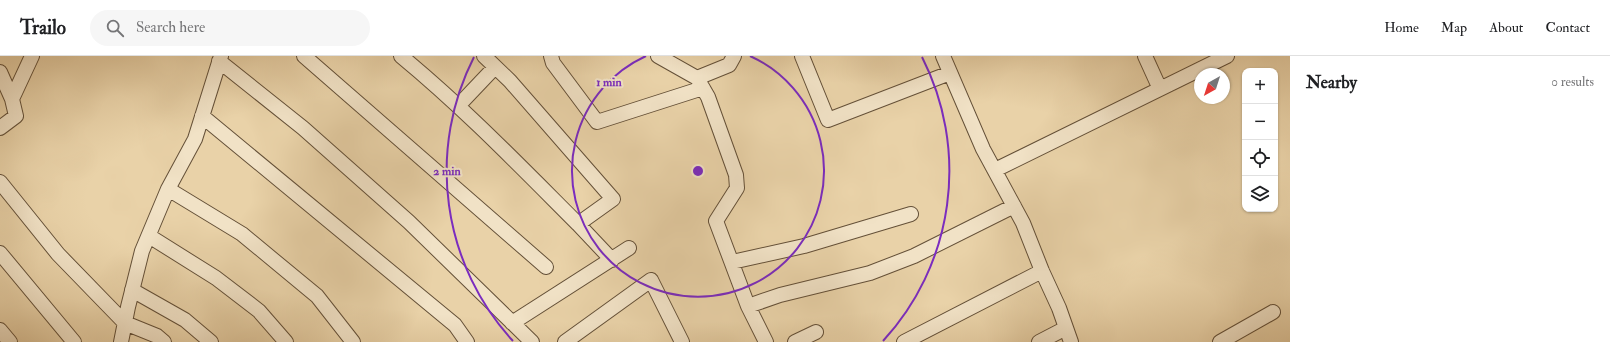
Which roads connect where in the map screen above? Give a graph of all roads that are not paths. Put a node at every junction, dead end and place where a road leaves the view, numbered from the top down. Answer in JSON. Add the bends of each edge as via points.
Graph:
{"nodes":[{"id":1,"x":32,"y":56,"type":"edge"},
{"id":2,"x":304,"y":56,"type":"edge"},
{"id":3,"x":401,"y":56,"type":"edge"},
{"id":4,"x":484,"y":56,"type":"edge"},
{"id":5,"x":550,"y":56,"type":"edge"},
{"id":6,"x":658,"y":56,"type":"edge"},
{"id":7,"x":734,"y":56,"type":"edge"},
{"id":8,"x":802,"y":56,"type":"edge"},
{"id":9,"x":942,"y":56,"type":"edge"},
{"id":10,"x":1145,"y":56,"type":"edge"},
{"id":11,"x":1226,"y":56,"type":"edge"},
{"id":12,"x":220,"y":59,"type":"edge"},
{"id":13,"x":495,"y":67,"type":"junction"},
{"id":14,"x":0,"y":72,"type":"edge"},
{"id":15,"x":950,"y":73,"type":"junction"},
{"id":16,"x":700,"y":83,"type":"junction"},
{"id":17,"x":1160,"y":89,"type":"junction"},
{"id":18,"x":12,"y":99,"type":"junction"},
{"id":19,"x":458,"y":106,"type":"junction"},
{"id":20,"x":202,"y":116,"type":"junction"},
{"id":21,"x":0,"y":128,"type":"edge"},
{"id":22,"x":994,"y":170,"type":"junction"},
{"id":23,"x":0,"y":182,"type":"edge"},
{"id":24,"x":168,"y":189,"type":"junction"},
{"id":25,"x":1014,"y":206,"type":"junction"},
{"id":26,"x":911,"y":214,"type":"dead end"},
{"id":27,"x":578,"y":224,"type":"junction"},
{"id":28,"x":149,"y":236,"type":"junction"},
{"id":29,"x":629,"y":248,"type":"dead end"},
{"id":30,"x":0,"y":253,"type":"edge"},
{"id":31,"x":612,"y":260,"type":"junction"},
{"id":32,"x":732,"y":262,"type":"junction"},
{"id":33,"x":546,"y":267,"type":"dead end"},
{"id":34,"x":1042,"y":271,"type":"junction"},
{"id":35,"x":132,"y":290,"type":"junction"},
{"id":36,"x":748,"y":306,"type":"junction"},
{"id":37,"x":1273,"y":312,"type":"dead end"},
{"id":38,"x":512,"y":323,"type":"junction"},
{"id":39,"x":125,"y":324,"type":"junction"},
{"id":40,"x":1066,"y":328,"type":"junction"},
{"id":41,"x":0,"y":330,"type":"edge"},
{"id":42,"x":816,"y":332,"type":"dead end"},
{"id":43,"x":10,"y":342,"type":"edge"},
{"id":44,"x":74,"y":342,"type":"edge"},
{"id":45,"x":121,"y":342,"type":"edge"},
{"id":46,"x":164,"y":342,"type":"edge"},
{"id":47,"x":212,"y":342,"type":"edge"},
{"id":48,"x":286,"y":342,"type":"edge"},
{"id":49,"x":353,"y":342,"type":"edge"},
{"id":50,"x":467,"y":342,"type":"edge"},
{"id":51,"x":532,"y":342,"type":"edge"},
{"id":52,"x":565,"y":342,"type":"edge"},
{"id":53,"x":682,"y":342,"type":"edge"},
{"id":54,"x":766,"y":342,"type":"edge"},
{"id":55,"x":795,"y":342,"type":"edge"},
{"id":56,"x":904,"y":342,"type":"edge"},
{"id":57,"x":1039,"y":342,"type":"edge"},
{"id":58,"x":1071,"y":342,"type":"edge"},
{"id":59,"x":1220,"y":342,"type":"edge"}],
"edges":[{"from":1,"to":18,"type":"street"},
{"from":2,"to":33,"type":"street"},
{"from":3,"to":19,"type":"street"},
{"from":4,"to":13,"type":"street"},
{"from":5,"to":16,"type":"street","via":[[597,122]]},
{"from":6,"to":16,"type":"street"},
{"from":7,"to":16,"type":"street","via":[[729,65]]},
{"from":8,"to":15,"type":"street","via":[[828,120]]},
{"from":9,"to":15,"type":"street"},
{"from":10,"to":17,"type":"street"},
{"from":11,"to":17,"type":"street"},
{"from":12,"to":20,"type":"street"},
{"from":12,"to":38,"type":"street","via":[[409,222]]},
{"from":13,"to":19,"type":"street"},
{"from":13,"to":27,"type":"street","via":[[613,199]]},
{"from":14,"to":18,"type":"street"},
{"from":15,"to":22,"type":"street"},
{"from":16,"to":32,"type":"street","via":[[708,97],[736,175],[737,188],[716,221]]},
{"from":17,"to":22,"type":"street"},
{"from":18,"to":21,"type":"street","via":[[16,116]]},
{"from":19,"to":27,"type":"street"},
{"from":20,"to":24,"type":"street","via":[[195,139]]},
{"from":20,"to":50,"type":"street","via":[[455,325]]},
{"from":22,"to":25,"type":"street"},
{"from":23,"to":39,"type":"street","via":[[58,254]]},
{"from":24,"to":28,"type":"street"},
{"from":24,"to":49,"type":"street","via":[[242,234],[317,296]]},
{"from":25,"to":34,"type":"street"},
{"from":25,"to":36,"type":"street","via":[[914,256],[870,272],[780,295]]},
{"from":26,"to":32,"type":"street","via":[[804,246]]},
{"from":27,"to":31,"type":"street"},
{"from":28,"to":35,"type":"street","via":[[142,251]]},
{"from":28,"to":48,"type":"street","via":[[216,278],[259,311]]},
{"from":29,"to":31,"type":"street"},
{"from":30,"to":44,"type":"street"},
{"from":31,"to":38,"type":"street"},
{"from":32,"to":36,"type":"street"},
{"from":34,"to":40,"type":"street"},
{"from":34,"to":56,"type":"street"},
{"from":35,"to":39,"type":"street"},
{"from":35,"to":47,"type":"street","via":[[185,320]]},
{"from":36,"to":54,"type":"street"},
{"from":37,"to":59,"type":"street"},
{"from":38,"to":51,"type":"street"},
{"from":39,"to":45,"type":"street"},
{"from":39,"to":46,"type":"street","via":[[157,336]]},
{"from":40,"to":57,"type":"street"},
{"from":40,"to":58,"type":"street"},
{"from":41,"to":43,"type":"street"},
{"from":42,"to":55,"type":"street"},
{"from":52,"to":53,"type":"street","via":[[651,280]]}]}
